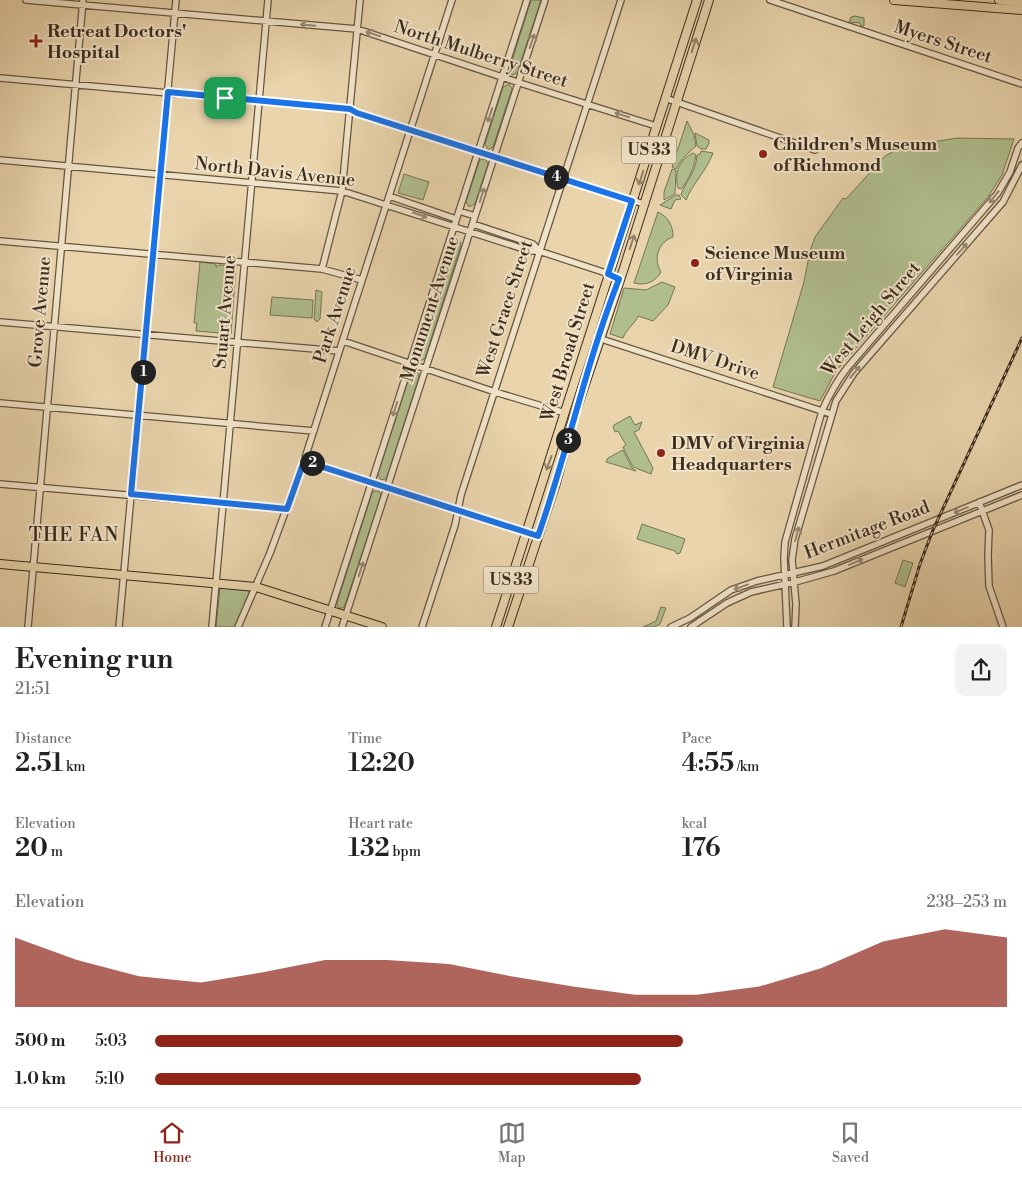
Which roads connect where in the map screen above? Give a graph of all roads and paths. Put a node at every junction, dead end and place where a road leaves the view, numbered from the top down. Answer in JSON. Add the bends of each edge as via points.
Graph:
{"nodes":[{"id":1,"x":26,"y":0,"type":"edge"},
{"id":2,"x":176,"y":0,"type":"edge"},
{"id":3,"x":268,"y":0,"type":"edge"},
{"id":4,"x":360,"y":0,"type":"edge"},
{"id":5,"x":452,"y":0,"type":"edge"},
{"id":6,"x":527,"y":0,"type":"edge"},
{"id":7,"x":545,"y":0,"type":"edge"},
{"id":8,"x":620,"y":0,"type":"edge"},
{"id":9,"x":697,"y":0,"type":"edge"},
{"id":10,"x":709,"y":0,"type":"edge"},
{"id":11,"x":894,"y":0,"type":"edge"},
{"id":12,"x":999,"y":0,"type":"edge"},
{"id":13,"x":774,"y":1,"type":"edge"},
{"id":14,"x":957,"y":2,"type":"edge"},
{"id":15,"x":1022,"y":2,"type":"edge"},
{"id":16,"x":83,"y":3,"type":"edge"},
{"id":17,"x":1022,"y":10,"type":"edge"},
{"id":18,"x":175,"y":14,"type":"junction"},
{"id":19,"x":266,"y":21,"type":"junction"},
{"id":20,"x":357,"y":29,"type":"junction"},
{"id":21,"x":436,"y":55,"type":"junction"},
{"id":22,"x":502,"y":77,"type":"junction"},
{"id":23,"x":0,"y":78,"type":"edge"},
{"id":24,"x":518,"y":83,"type":"junction"},
{"id":25,"x":76,"y":84,"type":"junction"},
{"id":26,"x":1022,"y":84,"type":"edge"},
{"id":27,"x":168,"y":92,"type":"junction"},
{"id":28,"x":665,"y":98,"type":"junction"},
{"id":29,"x":260,"y":100,"type":"junction"},
{"id":30,"x":676,"y":102,"type":"junction"},
{"id":31,"x":587,"y":104,"type":"junction"},
{"id":32,"x":350,"y":109,"type":"junction"},
{"id":33,"x":656,"y":126,"type":"junction"},
{"id":34,"x":410,"y":130,"type":"junction"},
{"id":35,"x":1022,"y":143,"type":"edge"},
{"id":36,"x":815,"y":150,"type":"dead end"},
{"id":37,"x":478,"y":152,"type":"junction"},
{"id":38,"x":494,"y":157,"type":"junction"},
{"id":39,"x":0,"y":160,"type":"edge"},
{"id":40,"x":1022,"y":165,"type":"edge"},
{"id":41,"x":68,"y":166,"type":"junction"},
{"id":42,"x":161,"y":175,"type":"junction"},
{"id":43,"x":563,"y":179,"type":"junction"},
{"id":44,"x":253,"y":182,"type":"junction"},
{"id":45,"x":342,"y":191,"type":"junction"},
{"id":46,"x":389,"y":196,"type":"junction"},
{"id":47,"x":632,"y":201,"type":"junction"},
{"id":48,"x":386,"y":204,"type":"junction"},
{"id":49,"x":644,"y":204,"type":"junction"},
{"id":50,"x":459,"y":211,"type":"junction"},
{"id":51,"x":475,"y":216,"type":"junction"},
{"id":52,"x":456,"y":219,"type":"junction"},
{"id":53,"x":473,"y":224,"type":"junction"},
{"id":54,"x":454,"y":227,"type":"junction"},
{"id":55,"x":470,"y":232,"type":"junction"},
{"id":56,"x":0,"y":241,"type":"edge"},
{"id":57,"x":61,"y":246,"type":"junction"},
{"id":58,"x":539,"y":251,"type":"junction"},
{"id":59,"x":153,"y":254,"type":"junction"},
{"id":60,"x":245,"y":262,"type":"junction"},
{"id":61,"x":322,"y":269,"type":"junction"},
{"id":62,"x":608,"y":274,"type":"junction"},
{"id":63,"x":619,"y":279,"type":"junction"},
{"id":64,"x":362,"y":280,"type":"junction"},
{"id":65,"x":0,"y":322,"type":"edge"},
{"id":66,"x":54,"y":327,"type":"junction"},
{"id":67,"x":146,"y":334,"type":"junction"},
{"id":68,"x":589,"y":335,"type":"junction"},
{"id":69,"x":600,"y":338,"type":"junction"},
{"id":70,"x":343,"y":341,"type":"junction"},
{"id":71,"x":237,"y":342,"type":"junction"},
{"id":72,"x":339,"y":351,"type":"junction"},
{"id":73,"x":410,"y":363,"type":"junction"},
{"id":74,"x":426,"y":368,"type":"junction"},
{"id":75,"x":495,"y":392,"type":"junction"},
{"id":76,"x":0,"y":403,"type":"edge"},
{"id":77,"x":47,"y":407,"type":"junction"},
{"id":78,"x":822,"y":411,"type":"junction"},
{"id":79,"x":565,"y":413,"type":"junction"},
{"id":80,"x":832,"y":414,"type":"junction"},
{"id":81,"x":139,"y":415,"type":"junction"},
{"id":82,"x":230,"y":423,"type":"junction"},
{"id":83,"x":314,"y":431,"type":"junction"},
{"id":84,"x":304,"y":461,"type":"junction"},
{"id":85,"x":372,"y":482,"type":"junction"},
{"id":86,"x":0,"y":484,"type":"edge"},
{"id":87,"x":1022,"y":485,"type":"edge"},
{"id":88,"x":40,"y":487,"type":"junction"},
{"id":89,"x":388,"y":487,"type":"junction"},
{"id":90,"x":131,"y":494,"type":"junction"},
{"id":91,"x":1022,"y":495,"type":"edge"},
{"id":92,"x":979,"y":502,"type":"junction"},
{"id":93,"x":223,"y":503,"type":"junction"},
{"id":94,"x":287,"y":509,"type":"junction"},
{"id":95,"x":458,"y":510,"type":"junction"},
{"id":96,"x":982,"y":511,"type":"junction"},
{"id":97,"x":527,"y":532,"type":"junction"},
{"id":98,"x":538,"y":536,"type":"junction"},
{"id":99,"x":0,"y":564,"type":"edge"},
{"id":100,"x":33,"y":567,"type":"junction"},
{"id":101,"x":792,"y":573,"type":"junction"},
{"id":102,"x":784,"y":575,"type":"junction"},
{"id":103,"x":124,"y":576,"type":"junction"},
{"id":104,"x":793,"y":582,"type":"junction"},
{"id":105,"x":216,"y":583,"type":"junction"},
{"id":106,"x":785,"y":584,"type":"junction"},
{"id":107,"x":256,"y":586,"type":"junction"},
{"id":108,"x":330,"y":610,"type":"junction"},
{"id":109,"x":346,"y":615,"type":"junction"},
{"id":110,"x":28,"y":627,"type":"edge"},
{"id":111,"x":119,"y":627,"type":"edge"},
{"id":112,"x":212,"y":627,"type":"edge"},
{"id":113,"x":238,"y":627,"type":"edge"},
{"id":114,"x":325,"y":627,"type":"edge"},
{"id":115,"x":342,"y":627,"type":"edge"},
{"id":116,"x":382,"y":627,"type":"edge"},
{"id":117,"x":422,"y":627,"type":"edge"},
{"id":118,"x":496,"y":627,"type":"edge"},
{"id":119,"x":508,"y":627,"type":"edge"},
{"id":120,"x":671,"y":627,"type":"edge"},
{"id":121,"x":691,"y":627,"type":"edge"},
{"id":122,"x":786,"y":627,"type":"edge"},
{"id":123,"x":795,"y":627,"type":"edge"},
{"id":124,"x":1003,"y":627,"type":"edge"}],
"edges":[{"from":1,"to":16,"type":"street","name":"North Mulberry Street"},
{"from":2,"to":18,"type":"street"},
{"from":3,"to":19,"type":"street","name":"Stuart Avenue"},
{"from":4,"to":20,"type":"street"},
{"from":5,"to":21,"type":"street","name":"Park Avenue"},
{"from":6,"to":22,"type":"street","name":"Monument Avenue"},
{"from":24,"to":7,"type":"street","name":"Monument Avenue","one_way":true},
{"from":8,"to":31,"type":"street","name":"West Grace Street"},
{"from":9,"to":28,"type":"main road","name":"West Broad Street","number":"US 33"},
{"from":30,"to":10,"type":"main road","name":"West Broad Street","number":"US 33","one_way":true},
{"from":11,"to":14,"type":"main road"},
{"from":12,"to":15,"type":"main road"},
{"from":13,"to":26,"type":"street","name":"Myers Street"},
{"from":14,"to":17,"type":"main road"},
{"from":16,"to":18,"type":"street","name":"North Mulberry Street"},
{"from":16,"to":25,"type":"street","name":"Grove Avenue"},
{"from":18,"to":19,"type":"street","name":"North Mulberry Street"},
{"from":18,"to":27,"type":"street"},
{"from":20,"to":19,"type":"street","name":"North Mulberry Street","one_way":true},
{"from":19,"to":29,"type":"street","name":"Stuart Avenue"},
{"from":21,"to":20,"type":"street","name":"North Mulberry Street","one_way":true},
{"from":20,"to":32,"type":"street"},
{"from":21,"to":22,"type":"street","name":"North Mulberry Street"},
{"from":21,"to":34,"type":"street","name":"Park Avenue"},
{"from":22,"to":24,"type":"street","name":"North Mulberry Street"},
{"from":22,"to":37,"type":"street","name":"Monument Avenue","one_way":true},
{"from":23,"to":25,"type":"street"},
{"from":24,"to":31,"type":"street","name":"North Mulberry Street"},
{"from":24,"to":38,"type":"street","name":"Monument Avenue"},
{"from":25,"to":27,"type":"street"},
{"from":25,"to":41,"type":"street","name":"Grove Avenue"},
{"from":27,"to":29,"type":"street"},
{"from":27,"to":42,"type":"street"},
{"from":28,"to":30,"type":"street"},
{"from":28,"to":33,"type":"main road","name":"West Broad Street","number":"US 33"},
{"from":29,"to":32,"type":"street"},
{"from":29,"to":44,"type":"street","name":"Stuart Avenue"},
{"from":30,"to":36,"type":"street"},
{"from":30,"to":49,"type":"main road","name":"West Broad Street","number":"US 33"},
{"from":33,"to":31,"type":"street","name":"North Mulberry Street","one_way":true},
{"from":31,"to":43,"type":"street","name":"West Grace Street"},
{"from":32,"to":34,"type":"street"},
{"from":32,"to":45,"type":"street"},
{"from":33,"to":47,"type":"main road","name":"West Broad Street","number":"US 33","one_way":true},
{"from":34,"to":37,"type":"street"},
{"from":34,"to":46,"type":"street","name":"Park Avenue"},
{"from":35,"to":78,"type":"street","name":"West Leigh Street","one_way":true,"via":[[998,194],[847,368]]},
{"from":37,"to":38,"type":"street"},
{"from":37,"to":50,"type":"street","name":"Monument Avenue"},
{"from":38,"to":43,"type":"street"},
{"from":51,"to":38,"type":"street","name":"Monument Avenue","one_way":true},
{"from":39,"to":41,"type":"street","name":"North Davis Avenue"},
{"from":80,"to":40,"type":"street","name":"West Leigh Street","one_way":true,"via":[[839,394],[854,373],[1003,202]]},
{"from":41,"to":42,"type":"street","name":"North Davis Avenue"},
{"from":41,"to":57,"type":"street","name":"Grove Avenue"},
{"from":42,"to":44,"type":"street","name":"North Davis Avenue"},
{"from":42,"to":59,"type":"street"},
{"from":43,"to":47,"type":"street"},
{"from":43,"to":58,"type":"street","name":"West Grace Street"},
{"from":44,"to":45,"type":"street","name":"North Davis Avenue"},
{"from":44,"to":60,"type":"street","name":"Stuart Avenue"},
{"from":45,"to":48,"type":"street","name":"North Davis Avenue"},
{"from":45,"to":61,"type":"street"},
{"from":46,"to":48,"type":"street","name":"Park Avenue"},
{"from":46,"to":52,"type":"street"},
{"from":47,"to":49,"type":"street"},
{"from":47,"to":62,"type":"main road","name":"West Broad Street","number":"US 33"},
{"from":48,"to":54,"type":"street","name":"North Davis Avenue","one_way":true},
{"from":48,"to":64,"type":"street","name":"Park Avenue"},
{"from":63,"to":49,"type":"main road","name":"West Broad Street","number":"US 33","one_way":true},
{"from":50,"to":51,"type":"street"},
{"from":50,"to":52,"type":"street","name":"Monument Avenue"},
{"from":51,"to":53,"type":"street","name":"Monument Avenue"},
{"from":52,"to":54,"type":"street","name":"Monument Avenue"},
{"from":53,"to":55,"type":"street","name":"Monument Avenue"},
{"from":53,"to":58,"type":"street","name":"North Davis Avenue","via":[[533,244]]},
{"from":54,"to":55,"type":"street","name":"North Davis Avenue"},
{"from":54,"to":73,"type":"street","name":"Monument Avenue"},
{"from":55,"to":58,"type":"street","name":"North Davis Avenue"},
{"from":55,"to":74,"type":"street","name":"Monument Avenue"},
{"from":56,"to":57,"type":"street"},
{"from":57,"to":59,"type":"street"},
{"from":57,"to":66,"type":"street","name":"Grove Avenue"},
{"from":58,"to":62,"type":"street","name":"North Davis Avenue"},
{"from":58,"to":75,"type":"street","name":"West Grace Street"},
{"from":59,"to":60,"type":"street"},
{"from":59,"to":67,"type":"street"},
{"from":60,"to":61,"type":"street"},
{"from":60,"to":71,"type":"street","name":"Stuart Avenue"},
{"from":61,"to":64,"type":"street"},
{"from":62,"to":63,"type":"street","name":"North Davis Avenue"},
{"from":62,"to":68,"type":"main road","name":"West Broad Street","number":"US 33"},
{"from":63,"to":69,"type":"main road","name":"West Broad Street","number":"US 33"},
{"from":64,"to":70,"type":"street","name":"Park Avenue"},
{"from":65,"to":66,"type":"street"},
{"from":66,"to":67,"type":"street"},
{"from":66,"to":77,"type":"street","name":"Grove Avenue"},
{"from":67,"to":71,"type":"street"},
{"from":67,"to":81,"type":"street"},
{"from":68,"to":69,"type":"street","name":"DMV Drive"},
{"from":68,"to":79,"type":"main road","name":"West Broad Street","number":"US 33"},
{"from":69,"to":78,"type":"street","name":"DMV Drive"},
{"from":69,"to":98,"type":"main road","name":"West Broad Street","number":"US 33"},
{"from":70,"to":72,"type":"street","name":"Park Avenue"},
{"from":70,"to":73,"type":"street"},
{"from":71,"to":72,"type":"street"},
{"from":71,"to":82,"type":"street","name":"Stuart Avenue"},
{"from":72,"to":83,"type":"street","name":"Park Avenue"},
{"from":73,"to":74,"type":"street"},
{"from":73,"to":85,"type":"street","name":"Monument Avenue","one_way":true},
{"from":74,"to":75,"type":"street"},
{"from":74,"to":89,"type":"street","name":"Monument Avenue"},
{"from":75,"to":79,"type":"street"},
{"from":75,"to":95,"type":"street","name":"West Grace Street"},
{"from":76,"to":77,"type":"street"},
{"from":77,"to":81,"type":"street"},
{"from":77,"to":88,"type":"street","name":"Grove Avenue"},
{"from":78,"to":80,"type":"street","name":"DMV Drive"},
{"from":78,"to":102,"type":"street","name":"West Leigh Street","via":[[785,542]]},
{"from":79,"to":97,"type":"main road","name":"West Broad Street","number":"US 33","one_way":true},
{"from":101,"to":80,"type":"street","name":"West Leigh Street","one_way":true,"via":[[795,539]]},
{"from":81,"to":82,"type":"street"},
{"from":81,"to":90,"type":"street"},
{"from":82,"to":83,"type":"street"},
{"from":82,"to":93,"type":"street","name":"Stuart Avenue"},
{"from":83,"to":84,"type":"street","name":"Park Avenue"},
{"from":84,"to":85,"type":"street"},
{"from":84,"to":94,"type":"street","name":"Park Avenue"},
{"from":85,"to":89,"type":"street"},
{"from":85,"to":108,"type":"street","name":"Monument Avenue"},
{"from":86,"to":88,"type":"street"},
{"from":87,"to":92,"type":"street","name":"Hermitage Road"},
{"from":88,"to":90,"type":"street"},
{"from":88,"to":100,"type":"street","name":"Grove Avenue"},
{"from":89,"to":95,"type":"street"},
{"from":109,"to":89,"type":"street","name":"Monument Avenue","one_way":true},
{"from":90,"to":93,"type":"street"},
{"from":90,"to":103,"type":"street"},
{"from":91,"to":96,"type":"street","name":"Hermitage Road"},
{"from":92,"to":96,"type":"street"},
{"from":92,"to":101,"type":"street","name":"Hermitage Road","one_way":true,"via":[[823,566]]},
{"from":93,"to":94,"type":"street"},
{"from":93,"to":105,"type":"street","name":"Stuart Avenue"},
{"from":94,"to":107,"type":"street","name":"Park Avenue"},
{"from":95,"to":97,"type":"street"},
{"from":95,"to":117,"type":"street","name":"West Grace Street"},
{"from":104,"to":96,"type":"street","name":"Hermitage Road","one_way":true,"via":[[834,571]]},
{"from":96,"to":124,"type":"street","via":[[989,530],[989,586]]},
{"from":97,"to":98,"type":"street"},
{"from":97,"to":118,"type":"main road","name":"West Broad Street","number":"US 33"},
{"from":98,"to":119,"type":"main road","name":"West Broad Street","number":"US 33"},
{"from":99,"to":100,"type":"main road"},
{"from":100,"to":103,"type":"main road"},
{"from":100,"to":110,"type":"street","name":"Grove Avenue"},
{"from":101,"to":102,"type":"street","name":"Hermitage Road"},
{"from":101,"to":104,"type":"street","name":"West Leigh Street"},
{"from":102,"to":106,"type":"street","name":"West Leigh Street"},
{"from":102,"to":120,"type":"street","name":"Hermitage Road","one_way":true,"via":[[732,590]]},
{"from":103,"to":105,"type":"main road"},
{"from":103,"to":111,"type":"street"},
{"from":104,"to":106,"type":"street","name":"Hermitage Road"},
{"from":104,"to":123,"type":"street","name":"West Leigh Street"},
{"from":105,"to":107,"type":"main road"},
{"from":105,"to":112,"type":"street","name":"Stuart Avenue"},
{"from":106,"to":121,"type":"street","name":"Hermitage Road","via":[[750,592]]},
{"from":106,"to":122,"type":"street","name":"West Leigh Street"},
{"from":107,"to":108,"type":"main road"},
{"from":107,"to":113,"type":"street","name":"Park Avenue"},
{"from":108,"to":109,"type":"main road"},
{"from":108,"to":114,"type":"street","name":"Monument Avenue"},
{"from":109,"to":115,"type":"street","name":"Monument Avenue"},
{"from":109,"to":116,"type":"main road"}]}
